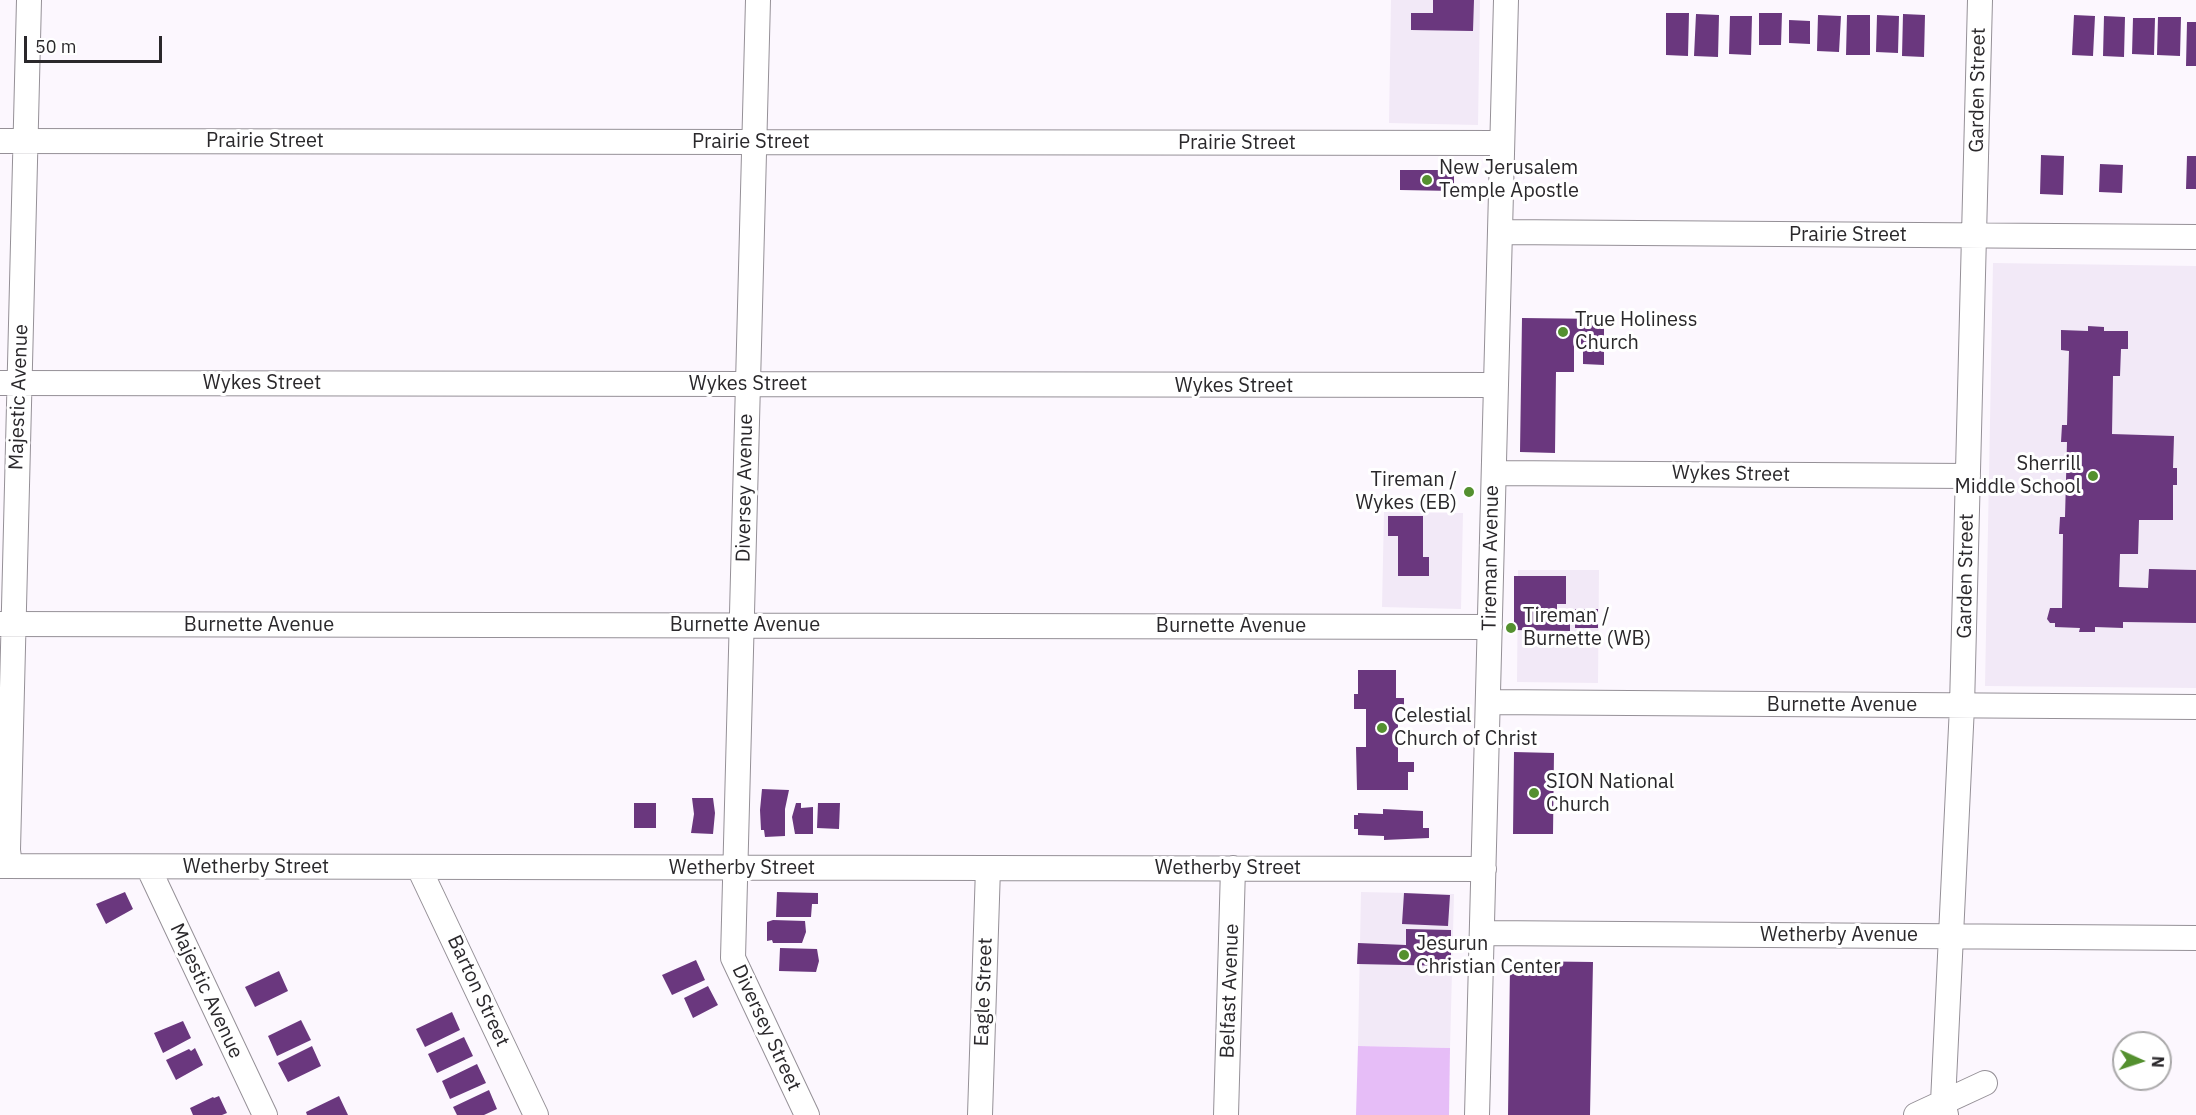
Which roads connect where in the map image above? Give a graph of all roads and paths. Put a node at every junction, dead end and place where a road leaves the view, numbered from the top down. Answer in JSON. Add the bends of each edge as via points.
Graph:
{"nodes":[{"id":1,"x":29,"y":0,"type":"edge"},
{"id":2,"x":758,"y":0,"type":"edge"},
{"id":3,"x":1506,"y":0,"type":"edge"},
{"id":4,"x":1980,"y":0,"type":"edge"},
{"id":5,"x":0,"y":141,"type":"edge"},
{"id":6,"x":26,"y":141,"type":"junction"},
{"id":7,"x":754,"y":142,"type":"junction"},
{"id":8,"x":1502,"y":144,"type":"junction"},
{"id":9,"x":1500,"y":232,"type":"junction"},
{"id":10,"x":1974,"y":236,"type":"junction"},
{"id":11,"x":2196,"y":237,"type":"edge"},
{"id":12,"x":10,"y":382,"type":"edge"},
{"id":13,"x":748,"y":384,"type":"junction"},
{"id":14,"x":1496,"y":385,"type":"junction"},
{"id":15,"x":1494,"y":473,"type":"junction"},
{"id":16,"x":1968,"y":476,"type":"junction"},
{"id":17,"x":7,"y":624,"type":"edge"},
{"id":18,"x":742,"y":625,"type":"junction"},
{"id":19,"x":1490,"y":627,"type":"junction"},
{"id":20,"x":1488,"y":702,"type":"junction"},
{"id":21,"x":1962,"y":706,"type":"junction"},
{"id":22,"x":2196,"y":707,"type":"edge"},
{"id":23,"x":5,"y":866,"type":"edge"},
{"id":24,"x":148,"y":867,"type":"junction"},
{"id":25,"x":419,"y":868,"type":"junction"},
{"id":26,"x":735,"y":868,"type":"junction"},
{"id":27,"x":988,"y":868,"type":"junction"},
{"id":28,"x":1233,"y":868,"type":"junction"},
{"id":29,"x":1484,"y":868,"type":"junction"},
{"id":30,"x":1482,"y":933,"type":"junction"},
{"id":31,"x":1952,"y":936,"type":"junction"},
{"id":32,"x":2196,"y":938,"type":"edge"},
{"id":33,"x":1985,"y":1083,"type":"dead end"},
{"id":34,"x":1945,"y":1108,"type":"edge"},
{"id":35,"x":265,"y":1115,"type":"edge"},
{"id":36,"x":536,"y":1115,"type":"edge"},
{"id":37,"x":807,"y":1115,"type":"edge"},
{"id":38,"x":980,"y":1115,"type":"edge"},
{"id":39,"x":1226,"y":1115,"type":"edge"},
{"id":40,"x":1477,"y":1115,"type":"edge"},
{"id":41,"x":1916,"y":1115,"type":"edge"}],
"edges":[{"from":1,"to":6,"type":"street","name":"Majestic Avenue"},
{"from":2,"to":7,"type":"street","name":"Diversey Avenue"},
{"from":3,"to":8,"type":"street","name":"Tireman Avenue"},
{"from":4,"to":10,"type":"street","name":"Garden Street"},
{"from":5,"to":6,"type":"street","name":"Prairie Street"},
{"from":6,"to":7,"type":"street","name":"Prairie Street"},
{"from":6,"to":12,"type":"street","name":"Majestic Avenue"},
{"from":7,"to":8,"type":"street","name":"Prairie Street"},
{"from":7,"to":13,"type":"street","name":"Diversey Avenue"},
{"from":8,"to":9,"type":"street","name":"Tireman Avenue"},
{"from":9,"to":10,"type":"street","name":"Prairie Street"},
{"from":9,"to":14,"type":"street","name":"Tireman Avenue"},
{"from":10,"to":11,"type":"street","name":"Prairie Street"},
{"from":10,"to":16,"type":"street","name":"Garden Street"},
{"from":12,"to":13,"type":"street","name":"Wykes Street"},
{"from":12,"to":17,"type":"street","name":"Majestic Avenue"},
{"from":13,"to":14,"type":"street","name":"Wykes Street"},
{"from":13,"to":18,"type":"street","name":"Diversey Avenue"},
{"from":14,"to":15,"type":"street","name":"Tireman Avenue"},
{"from":15,"to":16,"type":"street","name":"Wykes Street"},
{"from":15,"to":19,"type":"street","name":"Tireman Avenue"},
{"from":16,"to":21,"type":"street","name":"Garden Street"},
{"from":17,"to":18,"type":"street","name":"Burnette Avenue"},
{"from":17,"to":23,"type":"street","name":"Majestic Avenue"},
{"from":18,"to":19,"type":"street","name":"Burnette Avenue"},
{"from":18,"to":26,"type":"street","name":"Diversey Avenue"},
{"from":19,"to":20,"type":"street","name":"Tireman Avenue"},
{"from":20,"to":21,"type":"street","name":"Burnette Avenue"},
{"from":20,"to":29,"type":"street","name":"Tireman Avenue"},
{"from":21,"to":22,"type":"street","name":"Burnette Avenue"},
{"from":21,"to":31,"type":"street","name":"Garden Street"},
{"from":23,"to":24,"type":"street","name":"Wetherby Street"},
{"from":24,"to":25,"type":"street","name":"Wetherby Street"},
{"from":24,"to":35,"type":"street","name":"Majestic Avenue"},
{"from":25,"to":26,"type":"street","name":"Wetherby Street"},
{"from":25,"to":36,"type":"street","name":"Barton Street"},
{"from":26,"to":27,"type":"street","name":"Wetherby Street"},
{"from":26,"to":37,"type":"street","name":"Diversey Street","via":[[733,958]]},
{"from":27,"to":28,"type":"street","name":"Wetherby Street"},
{"from":27,"to":38,"type":"street","name":"Eagle Street"},
{"from":28,"to":29,"type":"street","name":"Wetherby Street"},
{"from":28,"to":39,"type":"street","name":"Belfast Avenue"},
{"from":29,"to":30,"type":"street","name":"Tireman Avenue"},
{"from":30,"to":31,"type":"street","name":"Wetherby Avenue"},
{"from":30,"to":40,"type":"street","name":"Tireman Avenue"},
{"from":31,"to":32,"type":"street","name":"Wetherby Avenue"},
{"from":31,"to":34,"type":"street","name":"Garden Street"},
{"from":33,"to":34,"type":"street"},
{"from":34,"to":41,"type":"street"}]}
